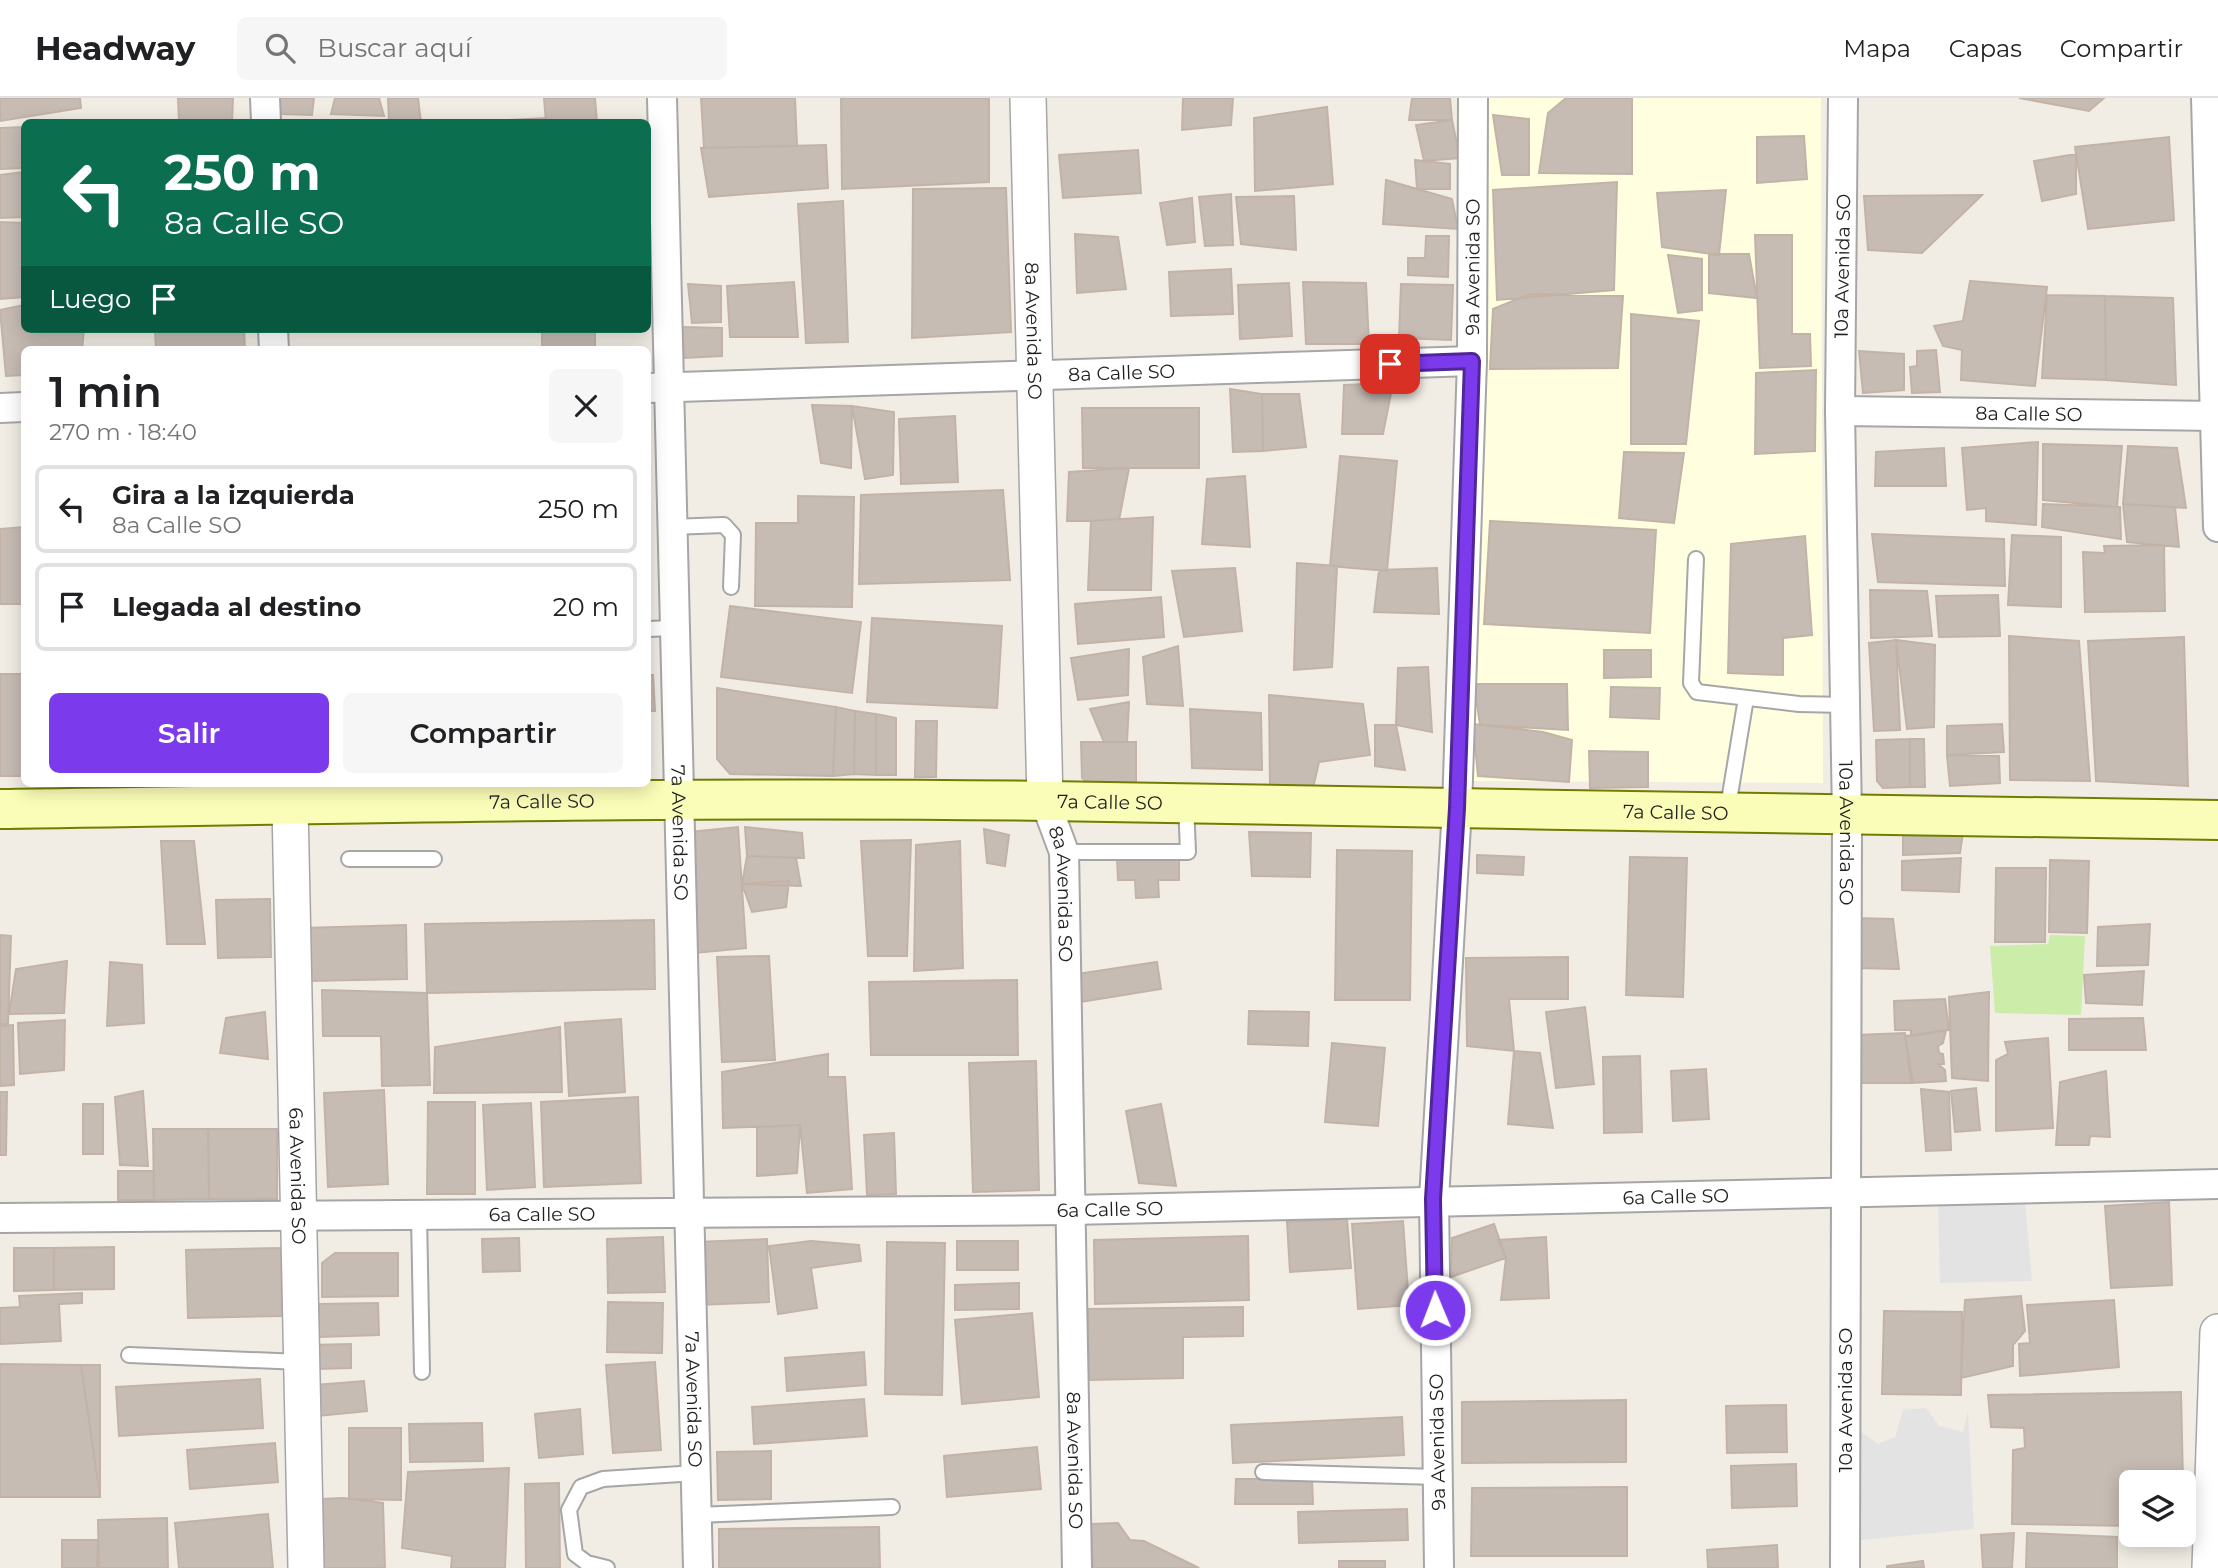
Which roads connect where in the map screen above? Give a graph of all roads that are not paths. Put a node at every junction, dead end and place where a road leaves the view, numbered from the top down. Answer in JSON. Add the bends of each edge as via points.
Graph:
{"nodes":[{"id":1,"x":265,"y":98,"type":"edge"},
{"id":2,"x":662,"y":98,"type":"edge"},
{"id":3,"x":1027,"y":98,"type":"edge"},
{"id":4,"x":1474,"y":98,"type":"edge"},
{"id":5,"x":1843,"y":98,"type":"edge"},
{"id":6,"x":2206,"y":98,"type":"edge"},
{"id":7,"x":266,"y":119,"type":"edge"},
{"id":8,"x":1472,"y":361,"type":"junction"},
{"id":9,"x":1034,"y":376,"type":"junction"},
{"id":10,"x":658,"y":387,"type":"edge"},
{"id":11,"x":21,"y":407,"type":"edge"},
{"id":12,"x":0,"y":408,"type":"edge"},
{"id":13,"x":1840,"y":411,"type":"junction"},
{"id":14,"x":2217,"y":416,"type":"edge"},
{"id":15,"x":671,"y":527,"type":"junction"},
{"id":16,"x":2218,"y":527,"type":"edge"},
{"id":17,"x":1696,"y":559,"type":"dead end"},
{"id":18,"x":731,"y":587,"type":"dead end"},
{"id":19,"x":660,"y":628,"type":"edge"},
{"id":20,"x":1746,"y":698,"type":"junction"},
{"id":21,"x":1845,"y":705,"type":"junction"},
{"id":22,"x":290,"y":794,"type":"edge"},
{"id":23,"x":677,"y":800,"type":"junction"},
{"id":24,"x":1045,"y":801,"type":"junction"},
{"id":25,"x":1186,"y":803,"type":"junction"},
{"id":26,"x":1457,"y":808,"type":"junction"},
{"id":27,"x":0,"y":809,"type":"edge"},
{"id":28,"x":1727,"y":814,"type":"junction"},
{"id":29,"x":1847,"y":817,"type":"junction"},
{"id":30,"x":2218,"y":820,"type":"edge"},
{"id":31,"x":1064,"y":852,"type":"junction"},
{"id":32,"x":349,"y":859,"type":"dead end"},
{"id":33,"x":434,"y":859,"type":"dead end"},
{"id":34,"x":2218,"y":1184,"type":"edge"},
{"id":35,"x":1844,"y":1193,"type":"junction"},
{"id":36,"x":1433,"y":1199,"type":"junction"},
{"id":37,"x":1070,"y":1209,"type":"junction"},
{"id":38,"x":691,"y":1214,"type":"junction"},
{"id":39,"x":419,"y":1215,"type":"junction"},
{"id":40,"x":300,"y":1216,"type":"junction"},
{"id":41,"x":0,"y":1218,"type":"edge"},
{"id":42,"x":2218,"y":1332,"type":"edge"},
{"id":43,"x":129,"y":1355,"type":"dead end"},
{"id":44,"x":303,"y":1362,"type":"junction"},
{"id":45,"x":422,"y":1372,"type":"dead end"},
{"id":46,"x":1263,"y":1472,"type":"dead end"},
{"id":47,"x":696,"y":1473,"type":"junction"},
{"id":48,"x":1437,"y":1477,"type":"junction"},
{"id":49,"x":892,"y":1507,"type":"dead end"},
{"id":50,"x":697,"y":1516,"type":"junction"},
{"id":51,"x":306,"y":1568,"type":"edge"},
{"id":52,"x":607,"y":1568,"type":"edge"},
{"id":53,"x":698,"y":1568,"type":"edge"},
{"id":54,"x":1077,"y":1568,"type":"edge"},
{"id":55,"x":1438,"y":1568,"type":"edge"},
{"id":56,"x":1846,"y":1568,"type":"edge"},
{"id":57,"x":2210,"y":1568,"type":"edge"}],
"edges":[{"from":1,"to":7,"type":"street"},
{"from":2,"to":10,"type":"street","name":"7a Avenida SO"},
{"from":3,"to":9,"type":"street","name":"8a Avenida SO"},
{"from":4,"to":8,"type":"street","name":"9a Avenida SO"},
{"from":5,"to":13,"type":"street","name":"10a Avenida SO"},
{"from":6,"to":14,"type":"street"},
{"from":8,"to":9,"type":"street","name":"8a Calle SO"},
{"from":8,"to":26,"type":"street","name":"9a Avenida SO"},
{"from":9,"to":10,"type":"street","name":"8a Calle SO"},
{"from":9,"to":24,"type":"street","name":"8a Avenida SO"},
{"from":10,"to":15,"type":"street","name":"7a Avenida SO"},
{"from":11,"to":12,"type":"street"},
{"from":13,"to":14,"type":"street","name":"8a Calle SO"},
{"from":13,"to":21,"type":"street","name":"10a Avenida SO"},
{"from":14,"to":16,"type":"street"},
{"from":15,"to":18,"type":"lane","via":[[724,525],[730,530]]},
{"from":15,"to":19,"type":"street","name":"7a Avenida SO"},
{"from":17,"to":20,"type":"lane","via":[[1691,683],[1697,692]]},
{"from":19,"to":23,"type":"street","name":"7a Avenida SO"},
{"from":20,"to":21,"type":"lane"},
{"from":20,"to":28,"type":"lane"},
{"from":21,"to":29,"type":"street","name":"10a Avenida SO"},
{"from":22,"to":23,"type":"main road","name":"7a Calle SO"},
{"from":22,"to":27,"type":"main road","name":"7a Calle SO"},
{"from":22,"to":40,"type":"street","name":"6a Avenida SO"},
{"from":23,"to":24,"type":"main road","name":"7a Calle SO"},
{"from":23,"to":38,"type":"street","name":"7a Avenida SO"},
{"from":24,"to":25,"type":"main road","name":"7a Calle SO"},
{"from":24,"to":31,"type":"street","name":"8a Avenida SO"},
{"from":25,"to":26,"type":"main road","name":"7a Calle SO"},
{"from":25,"to":31,"type":"lane","via":[[1188,852]]},
{"from":26,"to":28,"type":"main road","name":"7a Calle SO"},
{"from":26,"to":36,"type":"street","name":"9a Avenida SO"},
{"from":28,"to":29,"type":"main road","name":"7a Calle SO"},
{"from":29,"to":30,"type":"main road","name":"7a Calle SO"},
{"from":29,"to":35,"type":"street","name":"10a Avenida SO"},
{"from":31,"to":37,"type":"street","name":"8a Avenida SO"},
{"from":32,"to":33,"type":"lane"},
{"from":34,"to":35,"type":"street","name":"6a Calle SO"},
{"from":35,"to":36,"type":"street","name":"6a Calle SO"},
{"from":35,"to":56,"type":"street","name":"10a Avenida SO"},
{"from":36,"to":37,"type":"street","name":"6a Calle SO"},
{"from":36,"to":48,"type":"street","name":"9a Avenida SO"},
{"from":37,"to":38,"type":"street","name":"6a Calle SO"},
{"from":37,"to":54,"type":"street","name":"8a Avenida SO"},
{"from":38,"to":39,"type":"street","name":"6a Calle SO"},
{"from":38,"to":47,"type":"street","name":"7a Avenida SO"},
{"from":39,"to":40,"type":"street","name":"6a Calle SO"},
{"from":39,"to":45,"type":"lane"},
{"from":40,"to":41,"type":"street","name":"6a Calle SO"},
{"from":40,"to":44,"type":"street","name":"6a Avenida SO"},
{"from":42,"to":57,"type":"street"},
{"from":43,"to":44,"type":"lane"},
{"from":44,"to":51,"type":"street","name":"6a Avenida SO"},
{"from":46,"to":48,"type":"lane"},
{"from":47,"to":50,"type":"street","name":"7a Avenida SO"},
{"from":47,"to":52,"type":"lane","via":[[603,1479],[581,1486],[569,1510],[575,1554]]},
{"from":48,"to":55,"type":"street","name":"9a Avenida SO"},
{"from":49,"to":50,"type":"lane"},
{"from":50,"to":53,"type":"street","name":"7a Avenida SO"}]}
